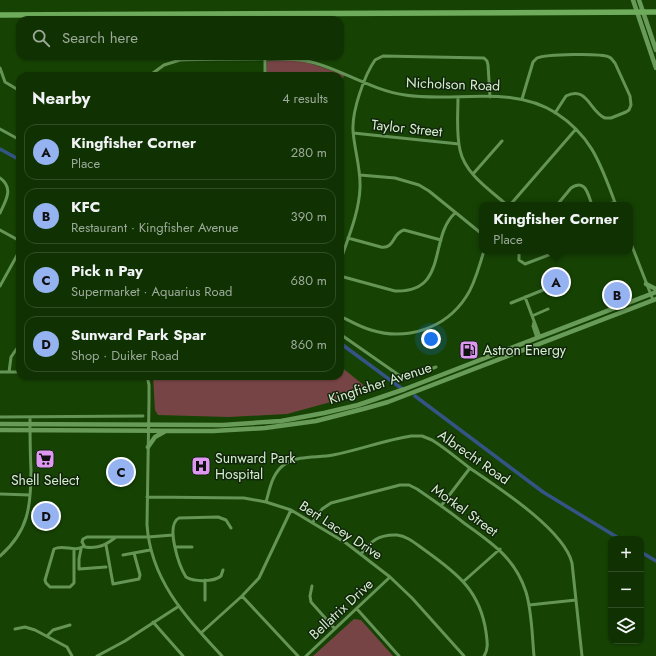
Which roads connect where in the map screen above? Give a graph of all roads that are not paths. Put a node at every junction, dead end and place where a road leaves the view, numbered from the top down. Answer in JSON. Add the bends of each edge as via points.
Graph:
{"nodes":[{"id":1,"x":634,"y":0,"type":"edge"},
{"id":2,"x":639,"y":0,"type":"edge"},
{"id":3,"x":656,"y":12,"type":"edge"},
{"id":4,"x":0,"y":16,"type":"edge"},
{"id":5,"x":656,"y":50,"type":"edge"},
{"id":6,"x":180,"y":60,"type":"edge"},
{"id":7,"x":265,"y":60,"type":"edge"},
{"id":8,"x":302,"y":60,"type":"edge"},
{"id":9,"x":0,"y":68,"type":"edge"},
{"id":10,"x":656,"y":68,"type":"edge"},
{"id":11,"x":154,"y":72,"type":"edge"},
{"id":12,"x":265,"y":72,"type":"edge"},
{"id":13,"x":336,"y":72,"type":"edge"},
{"id":14,"x":344,"y":75,"type":"edge"},
{"id":15,"x":364,"y":83,"type":"junction"},
{"id":16,"x":16,"y":89,"type":"edge"},
{"id":17,"x":458,"y":97,"type":"junction"},
{"id":18,"x":490,"y":97,"type":"junction"},
{"id":19,"x":522,"y":99,"type":"junction"},
{"id":20,"x":555,"y":113,"type":"junction"},
{"id":21,"x":0,"y":129,"type":"edge"},
{"id":22,"x":576,"y":129,"type":"junction"},
{"id":23,"x":353,"y":133,"type":"junction"},
{"id":24,"x":16,"y":138,"type":"edge"},
{"id":25,"x":502,"y":141,"type":"dead end"},
{"id":26,"x":459,"y":144,"type":"junction"},
{"id":27,"x":473,"y":174,"type":"junction"},
{"id":28,"x":360,"y":175,"type":"junction"},
{"id":29,"x":0,"y":178,"type":"edge"},
{"id":30,"x":506,"y":202,"type":"edge"},
{"id":31,"x":512,"y":202,"type":"edge"},
{"id":32,"x":559,"y":202,"type":"edge"},
{"id":33,"x":591,"y":202,"type":"edge"},
{"id":34,"x":615,"y":202,"type":"edge"},
{"id":35,"x":0,"y":213,"type":"edge"},
{"id":36,"x":455,"y":213,"type":"junction"},
{"id":37,"x":0,"y":230,"type":"edge"},
{"id":38,"x":479,"y":232,"type":"edge"},
{"id":39,"x":348,"y":238,"type":"junction"},
{"id":40,"x":16,"y":239,"type":"edge"},
{"id":41,"x":441,"y":240,"type":"junction"},
{"id":42,"x":344,"y":250,"type":"edge"},
{"id":43,"x":633,"y":250,"type":"edge"},
{"id":44,"x":483,"y":254,"type":"edge"},
{"id":45,"x":519,"y":254,"type":"edge"},
{"id":46,"x":551,"y":254,"type":"edge"},
{"id":47,"x":16,"y":257,"type":"edge"},
{"id":48,"x":344,"y":277,"type":"edge"},
{"id":49,"x":1,"y":281,"type":"edge"},
{"id":50,"x":646,"y":284,"type":"junction"},
{"id":51,"x":0,"y":286,"type":"edge"},
{"id":52,"x":543,"y":290,"type":"dead end"},
{"id":53,"x":656,"y":290,"type":"edge"},
{"id":54,"x":650,"y":294,"type":"junction"},
{"id":55,"x":525,"y":297,"type":"junction"},
{"id":56,"x":654,"y":299,"type":"edge"},
{"id":57,"x":511,"y":303,"type":"dead end"},
{"id":58,"x":548,"y":310,"type":"dead end"},
{"id":59,"x":532,"y":316,"type":"junction"},
{"id":60,"x":344,"y":318,"type":"edge"},
{"id":61,"x":344,"y":337,"type":"edge"},
{"id":62,"x":538,"y":337,"type":"junction"},
{"id":63,"x":16,"y":350,"type":"edge"},
{"id":64,"x":436,"y":367,"type":"dead end"},
{"id":65,"x":0,"y":372,"type":"edge"},
{"id":66,"x":9,"y":372,"type":"junction"},
{"id":67,"x":16,"y":372,"type":"edge"},
{"id":68,"x":148,"y":380,"type":"edge"},
{"id":69,"x":142,"y":416,"type":"dead end"},
{"id":70,"x":0,"y":417,"type":"edge"},
{"id":71,"x":30,"y":417,"type":"junction"},
{"id":72,"x":0,"y":424,"type":"edge"},
{"id":73,"x":30,"y":424,"type":"junction"},
{"id":74,"x":149,"y":424,"type":"junction"},
{"id":75,"x":0,"y":430,"type":"edge"},
{"id":76,"x":30,"y":430,"type":"junction"},
{"id":77,"x":149,"y":431,"type":"junction"},
{"id":78,"x":168,"y":431,"type":"junction"},
{"id":79,"x":148,"y":447,"type":"junction"},
{"id":80,"x":470,"y":468,"type":"junction"},
{"id":81,"x":0,"y":494,"type":"edge"},
{"id":82,"x":30,"y":495,"type":"junction"},
{"id":83,"x":147,"y":497,"type":"junction"},
{"id":84,"x":266,"y":502,"type":"junction"},
{"id":85,"x":441,"y":506,"type":"junction"},
{"id":86,"x":291,"y":510,"type":"junction"},
{"id":87,"x":313,"y":522,"type":"junction"},
{"id":88,"x":231,"y":528,"type":"dead end"},
{"id":89,"x":173,"y":535,"type":"junction"},
{"id":90,"x":116,"y":537,"type":"junction"},
{"id":91,"x":148,"y":537,"type":"junction"},
{"id":92,"x":106,"y":545,"type":"junction"},
{"id":93,"x":82,"y":547,"type":"junction"},
{"id":94,"x":175,"y":547,"type":"junction"},
{"id":95,"x":192,"y":547,"type":"dead end"},
{"id":96,"x":74,"y":549,"type":"junction"},
{"id":97,"x":500,"y":549,"type":"junction"},
{"id":98,"x":150,"y":550,"type":"junction"},
{"id":99,"x":134,"y":553,"type":"junction"},
{"id":100,"x":361,"y":554,"type":"junction"},
{"id":101,"x":124,"y":555,"type":"dead end"},
{"id":102,"x":0,"y":556,"type":"edge"},
{"id":103,"x":106,"y":567,"type":"dead end"},
{"id":104,"x":223,"y":570,"type":"dead end"},
{"id":105,"x":390,"y":577,"type":"junction"},
{"id":106,"x":205,"y":580,"type":"junction"},
{"id":107,"x":464,"y":581,"type":"junction"},
{"id":108,"x":312,"y":586,"type":"dead end"},
{"id":109,"x":242,"y":596,"type":"junction"},
{"id":110,"x":205,"y":600,"type":"dead end"},
{"id":111,"x":576,"y":600,"type":"junction"},
{"id":112,"x":529,"y":605,"type":"junction"},
{"id":113,"x":179,"y":606,"type":"junction"},
{"id":114,"x":357,"y":609,"type":"junction"},
{"id":115,"x":153,"y":622,"type":"junction"},
{"id":116,"x":70,"y":625,"type":"dead end"},
{"id":117,"x":15,"y":628,"type":"dead end"},
{"id":118,"x":335,"y":629,"type":"junction"},
{"id":119,"x":201,"y":632,"type":"junction"},
{"id":120,"x":47,"y":636,"type":"junction"},
{"id":121,"x":72,"y":656,"type":"edge"},
{"id":122,"x":97,"y":656,"type":"edge"},
{"id":123,"x":183,"y":656,"type":"edge"},
{"id":124,"x":222,"y":656,"type":"edge"},
{"id":125,"x":298,"y":656,"type":"edge"},
{"id":126,"x":306,"y":656,"type":"edge"},
{"id":127,"x":399,"y":656,"type":"edge"},
{"id":128,"x":464,"y":656,"type":"edge"},
{"id":129,"x":484,"y":656,"type":"edge"},
{"id":130,"x":534,"y":656,"type":"edge"},
{"id":131,"x":582,"y":656,"type":"edge"}],
"edges":[{"from":1,"to":10,"type":"street"},
{"from":2,"to":5,"type":"street"},
{"from":3,"to":4,"type":"highway"},
{"from":6,"to":11,"type":"street","name":"Nicholson Road","via":[[164,64]]},
{"from":7,"to":12,"type":"street"},
{"from":8,"to":13,"type":"street","name":"Nicholson Road"},
{"from":9,"to":16,"type":"street","via":[[5,82]]},
{"from":14,"to":15,"type":"street","name":"Nicholson Road"},
{"from":15,"to":17,"type":"street","name":"Nicholson Road","via":[[406,95]]},
{"from":15,"to":18,"type":"street","via":[[372,63],[379,57],[481,57],[486,59],[488,65]]},
{"from":15,"to":23,"type":"street","via":[[354,110]]},
{"from":17,"to":18,"type":"street","name":"Nicholson Road"},
{"from":17,"to":26,"type":"street"},
{"from":18,"to":19,"type":"street","name":"Nicholson Road"},
{"from":19,"to":20,"type":"street","name":"Nicholson Road"},
{"from":19,"to":20,"type":"street","via":[[533,62],[537,58],[552,55],[597,55],[612,59],[630,96],[632,105],[629,110],[605,118],[599,115],[585,98],[576,94],[566,96]]},
{"from":20,"to":22,"type":"street","name":"Nicholson Road"},
{"from":21,"to":24,"type":"street"},
{"from":22,"to":31,"type":"street"},
{"from":22,"to":34,"type":"street","name":"Nicholson Road","via":[[586,139],[598,160]]},
{"from":23,"to":26,"type":"street","name":"Taylor Street"},
{"from":23,"to":28,"type":"street"},
{"from":25,"to":27,"type":"street"},
{"from":26,"to":27,"type":"street","via":[[463,158]]},
{"from":27,"to":30,"type":"street"},
{"from":28,"to":36,"type":"street","via":[[395,178],[419,185]]},
{"from":28,"to":39,"type":"street","via":[[359,199]]},
{"from":29,"to":35,"type":"street","via":[[6,183],[8,192]]},
{"from":32,"to":33,"type":"street","via":[[571,188],[580,185],[587,190]]},
{"from":36,"to":38,"type":"street"},
{"from":36,"to":41,"type":"street","via":[[447,222]]},
{"from":37,"to":40,"type":"street"},
{"from":39,"to":41,"type":"street","via":[[387,247],[391,245],[396,234],[404,230]]},
{"from":39,"to":42,"type":"street"},
{"from":41,"to":48,"type":"street","via":[[433,270],[426,281],[415,288],[395,291]]},
{"from":43,"to":50,"type":"street"},
{"from":44,"to":60,"type":"street","via":[[466,297],[451,314],[426,329],[406,334],[383,333],[364,328]]},
{"from":45,"to":46,"type":"street","via":[[519,260],[525,264]]},
{"from":47,"to":49,"type":"street"},
{"from":49,"to":51,"type":"street"},
{"from":50,"to":53,"type":"street"},
{"from":50,"to":54,"type":"street"},
{"from":52,"to":55,"type":"street"},
{"from":53,"to":54,"type":"street","name":"Kingfisher Avenue"},
{"from":54,"to":56,"type":"street"},
{"from":54,"to":62,"type":"street","name":"Kingfisher Avenue"},
{"from":55,"to":57,"type":"street"},
{"from":55,"to":59,"type":"street"},
{"from":56,"to":78,"type":"street","name":"Kingfisher Avenue","via":[[388,402],[341,415],[265,428]]},
{"from":58,"to":59,"type":"street"},
{"from":59,"to":62,"type":"street","via":[[532,326]]},
{"from":61,"to":64,"type":"street","via":[[403,378]]},
{"from":62,"to":74,"type":"street","name":"Kingfisher Avenue","via":[[376,399],[324,413],[257,423]]},
{"from":63,"to":66,"type":"street","via":[[11,357]]},
{"from":65,"to":66,"type":"street"},
{"from":66,"to":67,"type":"street"},
{"from":68,"to":74,"type":"street"},
{"from":69,"to":71,"type":"street"},
{"from":70,"to":71,"type":"street"},
{"from":71,"to":73,"type":"street"},
{"from":72,"to":73,"type":"street","name":"Kingfisher Avenue"},
{"from":73,"to":74,"type":"street","name":"Kingfisher Avenue"},
{"from":73,"to":76,"type":"street"},
{"from":74,"to":77,"type":"street"},
{"from":75,"to":76,"type":"street","name":"Kingfisher Avenue"},
{"from":76,"to":77,"type":"street","name":"Kingfisher Avenue"},
{"from":76,"to":82,"type":"street"},
{"from":77,"to":78,"type":"street","name":"Kingfisher Avenue"},
{"from":77,"to":79,"type":"street"},
{"from":78,"to":79,"type":"street","via":[[155,437]]},
{"from":79,"to":83,"type":"street"},
{"from":80,"to":84,"type":"street","name":"Albrecht Road","via":[[432,440],[407,436],[334,455],[289,462],[275,475]]},
{"from":80,"to":85,"type":"street"},
{"from":80,"to":111,"type":"street","name":"Albrecht Road","via":[[514,500],[561,541],[572,563]]},
{"from":81,"to":82,"type":"street"},
{"from":82,"to":102,"type":"street","via":[[28,513],[22,530],[9,549]]},
{"from":83,"to":84,"type":"street","name":"Bert Lacey Drive","via":[[244,498]]},
{"from":83,"to":91,"type":"street"},
{"from":84,"to":86,"type":"street","name":"Bert Lacey Drive"},
{"from":85,"to":87,"type":"street","name":"Morkel Street","via":[[414,487],[404,485],[328,504]]},
{"from":85,"to":97,"type":"street","name":"Morkel Street"},
{"from":86,"to":87,"type":"street","name":"Bert Lacey Drive"},
{"from":86,"to":109,"type":"street","via":[[261,575]]},
{"from":87,"to":100,"type":"street","name":"Bert Lacey Drive"},
{"from":88,"to":89,"type":"street","via":[[226,520],[221,518],[182,517],[174,522]]},
{"from":89,"to":91,"type":"street"},
{"from":89,"to":94,"type":"street"},
{"from":90,"to":91,"type":"street"},
{"from":90,"to":92,"type":"street"},
{"from":90,"to":93,"type":"street","via":[[87,537],[82,540]]},
{"from":91,"to":98,"type":"street"},
{"from":92,"to":93,"type":"street"},
{"from":92,"to":99,"type":"street","via":[[114,584],[139,579]]},
{"from":93,"to":96,"type":"street"},
{"from":93,"to":103,"type":"street","via":[[79,569]]},
{"from":94,"to":95,"type":"street"},
{"from":94,"to":106,"type":"street","via":[[186,577]]},
{"from":96,"to":96,"type":"street","via":[[74,582],[70,587],[50,587],[45,580],[54,549]]},
{"from":97,"to":107,"type":"street"},
{"from":97,"to":112,"type":"street","name":"Morkel Street","via":[[518,573]]},
{"from":98,"to":99,"type":"street"},
{"from":98,"to":113,"type":"street","via":[[162,579]]},
{"from":99,"to":101,"type":"street"},
{"from":100,"to":105,"type":"street","name":"Bert Lacey Drive"},
{"from":100,"to":107,"type":"street","via":[[376,539],[400,535],[409,539]]},
{"from":104,"to":106,"type":"street","via":[[218,579]]},
{"from":105,"to":114,"type":"street","name":"Bellatrix Drive"},
{"from":105,"to":128,"type":"street","name":"Bert Lacey Drive"},
{"from":106,"to":110,"type":"street"},
{"from":107,"to":129,"type":"street","via":[[475,596],[484,618],[487,652]]},
{"from":108,"to":118,"type":"street","via":[[311,602]]},
{"from":109,"to":119,"type":"street"},
{"from":109,"to":125,"type":"street"},
{"from":111,"to":112,"type":"street"},
{"from":111,"to":131,"type":"street","name":"Albrecht Road"},
{"from":112,"to":130,"type":"street","name":"Morkel Street"},
{"from":113,"to":115,"type":"street"},
{"from":113,"to":119,"type":"street"},
{"from":114,"to":118,"type":"street","name":"Bellatrix Drive"},
{"from":114,"to":127,"type":"street"},
{"from":115,"to":122,"type":"street","via":[[126,641]]},
{"from":115,"to":123,"type":"street"},
{"from":116,"to":120,"type":"street","via":[[53,630]]},
{"from":117,"to":120,"type":"street","via":[[28,627]]},
{"from":118,"to":126,"type":"street","name":"Bellatrix Drive"},
{"from":119,"to":124,"type":"street"},
{"from":120,"to":121,"type":"street","via":[[67,647]]}]}
